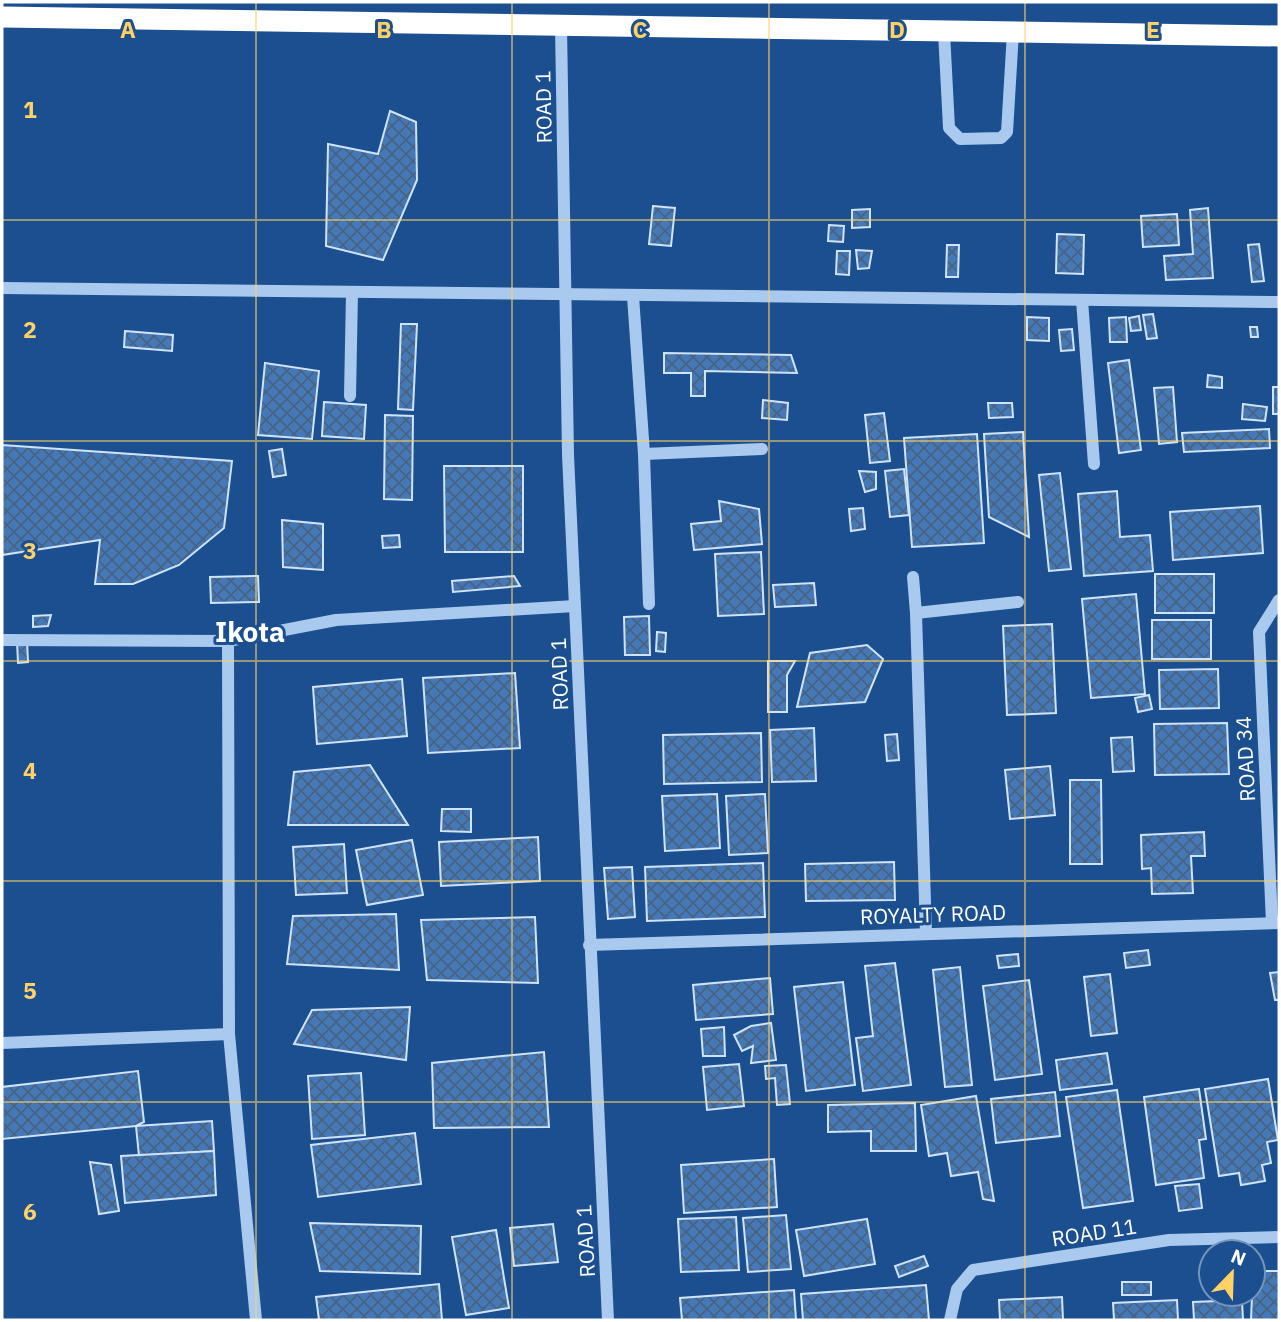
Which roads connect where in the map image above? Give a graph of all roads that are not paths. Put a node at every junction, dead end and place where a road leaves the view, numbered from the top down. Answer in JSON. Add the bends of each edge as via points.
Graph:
{"nodes":[{"id":1,"x":2,"y":17,"type":"edge"},
{"id":2,"x":561,"y":26,"type":"junction"},
{"id":3,"x":944,"y":32,"type":"junction"},
{"id":4,"x":1013,"y":32,"type":"junction"},
{"id":5,"x":1279,"y":36,"type":"edge"},
{"id":6,"x":2,"y":288,"type":"edge"},
{"id":7,"x":352,"y":292,"type":"junction"},
{"id":8,"x":566,"y":295,"type":"junction"},
{"id":9,"x":633,"y":296,"type":"junction"},
{"id":10,"x":1082,"y":300,"type":"junction"},
{"id":11,"x":1279,"y":302,"type":"edge"},
{"id":12,"x":350,"y":396,"type":"dead end"},
{"id":13,"x":762,"y":449,"type":"dead end"},
{"id":14,"x":644,"y":454,"type":"junction"},
{"id":15,"x":1094,"y":464,"type":"dead end"},
{"id":16,"x":912,"y":577,"type":"dead end"},
{"id":17,"x":1279,"y":600,"type":"edge"},
{"id":18,"x":1018,"y":602,"type":"dead end"},
{"id":19,"x":649,"y":604,"type":"dead end"},
{"id":20,"x":575,"y":606,"type":"junction"},
{"id":21,"x":916,"y":613,"type":"junction"},
{"id":22,"x":2,"y":639,"type":"edge"},
{"id":23,"x":228,"y":641,"type":"junction"},
{"id":24,"x":1276,"y":923,"type":"edge"},
{"id":25,"x":926,"y":934,"type":"junction"},
{"id":26,"x":589,"y":945,"type":"junction"},
{"id":27,"x":229,"y":1034,"type":"junction"},
{"id":28,"x":2,"y":1043,"type":"edge"},
{"id":29,"x":1279,"y":1237,"type":"edge"},
{"id":30,"x":256,"y":1320,"type":"edge"},
{"id":31,"x":608,"y":1320,"type":"edge"},
{"id":32,"x":950,"y":1320,"type":"edge"}],
"edges":[{"from":1,"to":2,"type":"highway"},
{"from":2,"to":3,"type":"highway"},
{"from":2,"to":8,"type":"street","name":"ROAD 1"},
{"from":3,"to":4,"type":"highway"},
{"from":3,"to":4,"type":"street","via":[[949,128],[960,139],[1001,138],[1007,132]]},
{"from":4,"to":5,"type":"highway"},
{"from":6,"to":7,"type":"street"},
{"from":7,"to":8,"type":"street"},
{"from":7,"to":12,"type":"street"},
{"from":8,"to":9,"type":"street"},
{"from":8,"to":20,"type":"street","name":"ROAD 1"},
{"from":9,"to":10,"type":"street"},
{"from":9,"to":14,"type":"street"},
{"from":10,"to":11,"type":"street"},
{"from":10,"to":15,"type":"street"},
{"from":13,"to":14,"type":"street"},
{"from":14,"to":19,"type":"street"},
{"from":16,"to":21,"type":"street"},
{"from":17,"to":24,"type":"street","name":"ROAD 34","via":[[1259,632]]},
{"from":18,"to":21,"type":"street"},
{"from":20,"to":23,"type":"street","via":[[336,620]]},
{"from":20,"to":26,"type":"street","name":"ROAD 1"},
{"from":21,"to":25,"type":"street"},
{"from":22,"to":23,"type":"street"},
{"from":23,"to":27,"type":"street"},
{"from":24,"to":25,"type":"street","name":"ROYALTY ROAD"},
{"from":25,"to":26,"type":"street","name":"ROYALTY ROAD"},
{"from":26,"to":31,"type":"street","name":"ROAD 1"},
{"from":27,"to":28,"type":"street"},
{"from":27,"to":30,"type":"street"},
{"from":29,"to":32,"type":"street","name":"ROAD 11","via":[[1169,1240],[973,1270],[957,1289]]}]}
